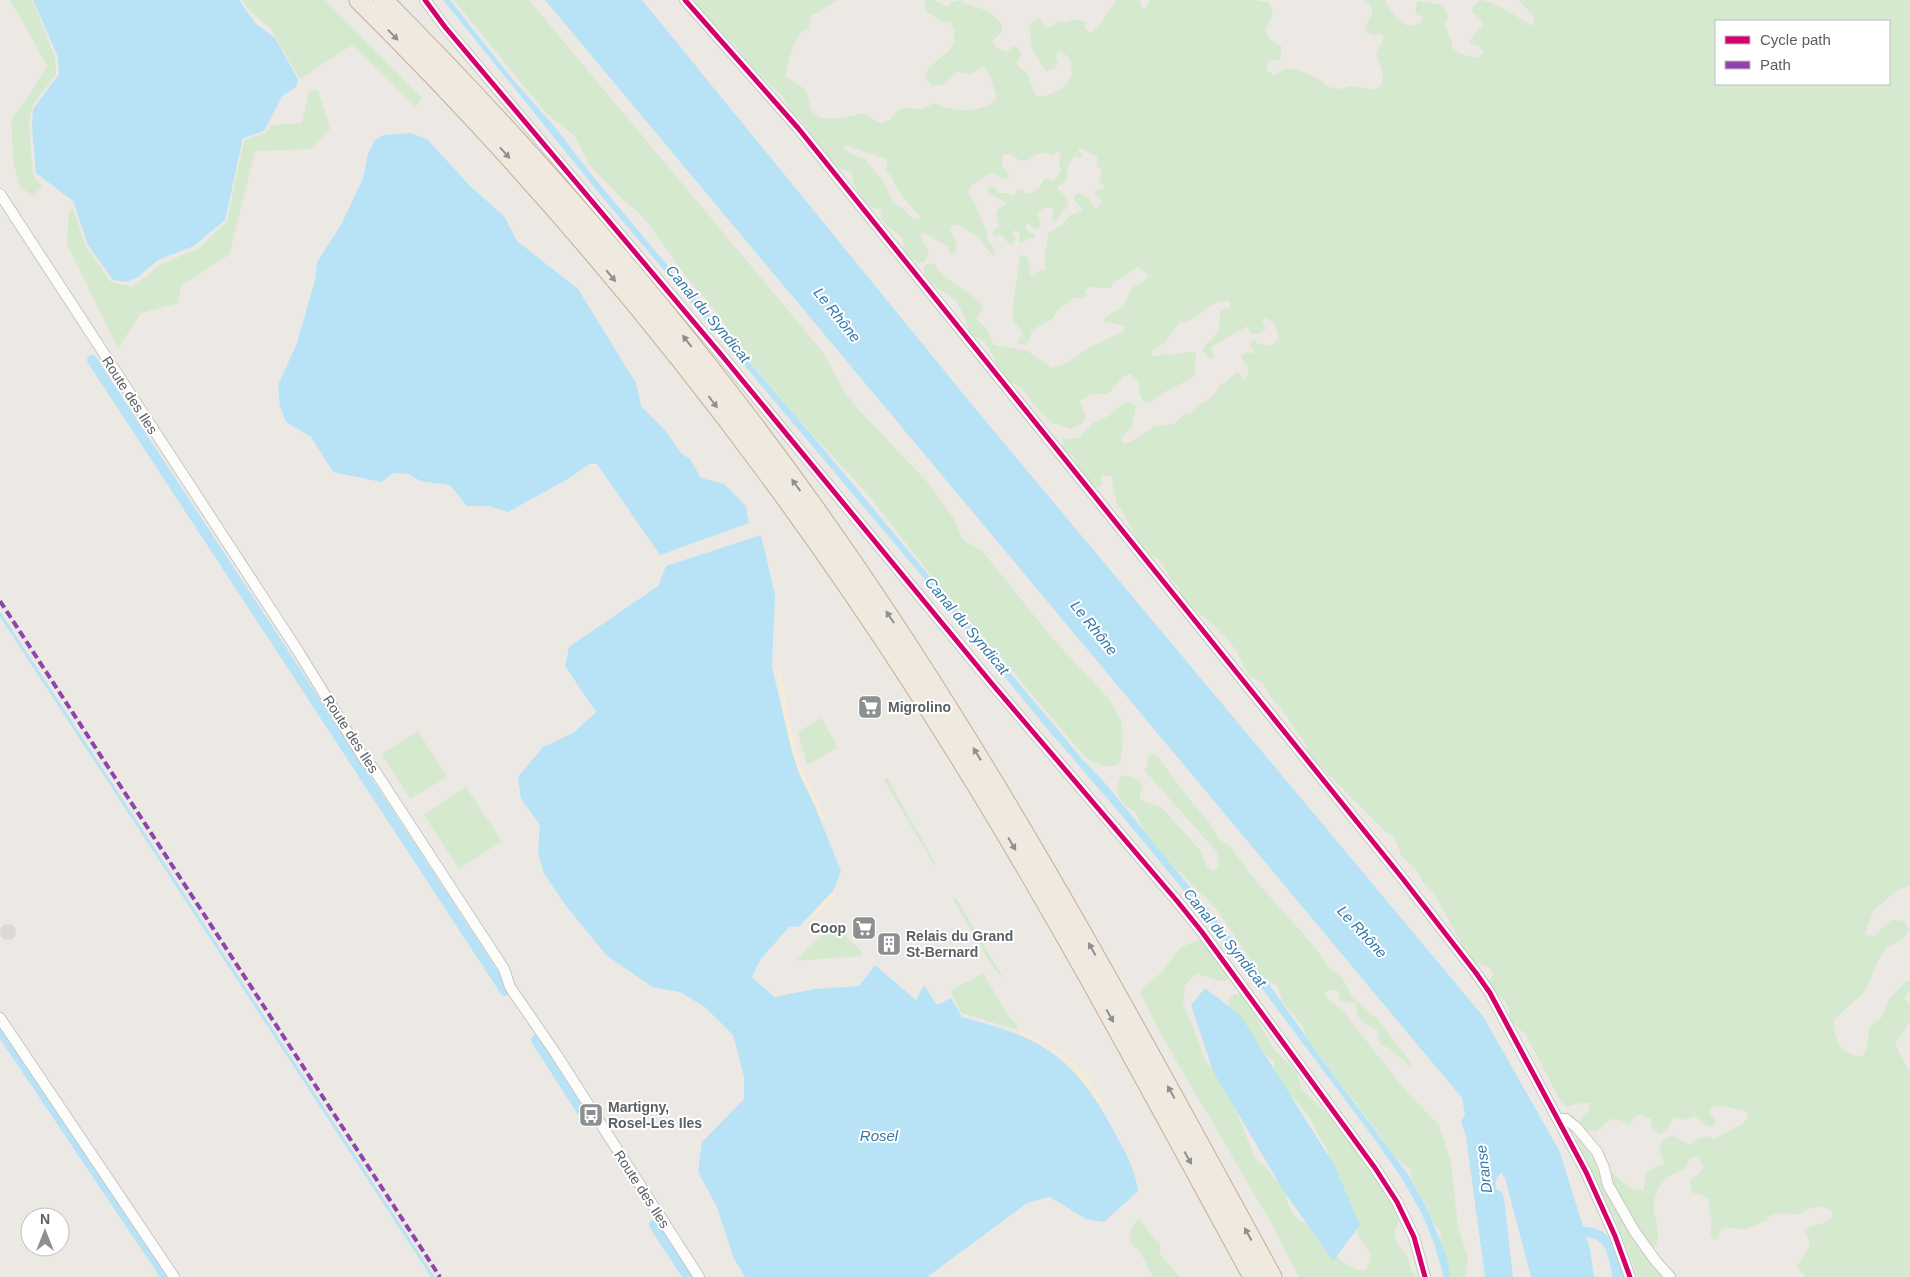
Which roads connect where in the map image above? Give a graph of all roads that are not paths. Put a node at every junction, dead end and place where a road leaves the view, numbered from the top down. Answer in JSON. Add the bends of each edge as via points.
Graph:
{"nodes":[{"id":1,"x":359,"y":0,"type":"edge"},
{"id":2,"x":383,"y":0,"type":"edge"},
{"id":3,"x":425,"y":0,"type":"edge"},
{"id":4,"x":685,"y":0,"type":"edge"},
{"id":5,"x":0,"y":194,"type":"edge"},
{"id":6,"x":0,"y":1018,"type":"edge"},
{"id":7,"x":1558,"y":1119,"type":"junction"},
{"id":8,"x":174,"y":1277,"type":"edge"},
{"id":9,"x":699,"y":1277,"type":"edge"},
{"id":10,"x":1253,"y":1277,"type":"edge"},
{"id":11,"x":1272,"y":1277,"type":"edge"},
{"id":12,"x":1425,"y":1277,"type":"edge"},
{"id":13,"x":1630,"y":1277,"type":"edge"},
{"id":14,"x":1670,"y":1277,"type":"edge"}],
"edges":[{"from":1,"to":10,"type":"highway","one_way":true,"via":[[463,107],[580,238],[699,384],[806,527],[922,697],[996,817],[1108,1012]]},
{"from":11,"to":2,"type":"highway","one_way":true,"via":[[1064,900],[998,788],[883,608],[764,442],[638,281],[514,138]]},
{"from":3,"to":12,"type":"street","via":[[1202,932],[1397,1202],[1414,1237]]},
{"from":4,"to":7,"type":"street","via":[[798,128],[1415,894],[1490,993]]},
{"from":5,"to":9,"type":"street","name":"Route des Iles","via":[[293,643],[354,744],[504,969],[510,987]]},
{"from":6,"to":8,"type":"street"},
{"from":7,"to":13,"type":"street","via":[[1586,1172]]},
{"from":7,"to":14,"type":"street","via":[[1566,1119],[1577,1128],[1597,1152],[1608,1185],[1635,1232]]}]}
